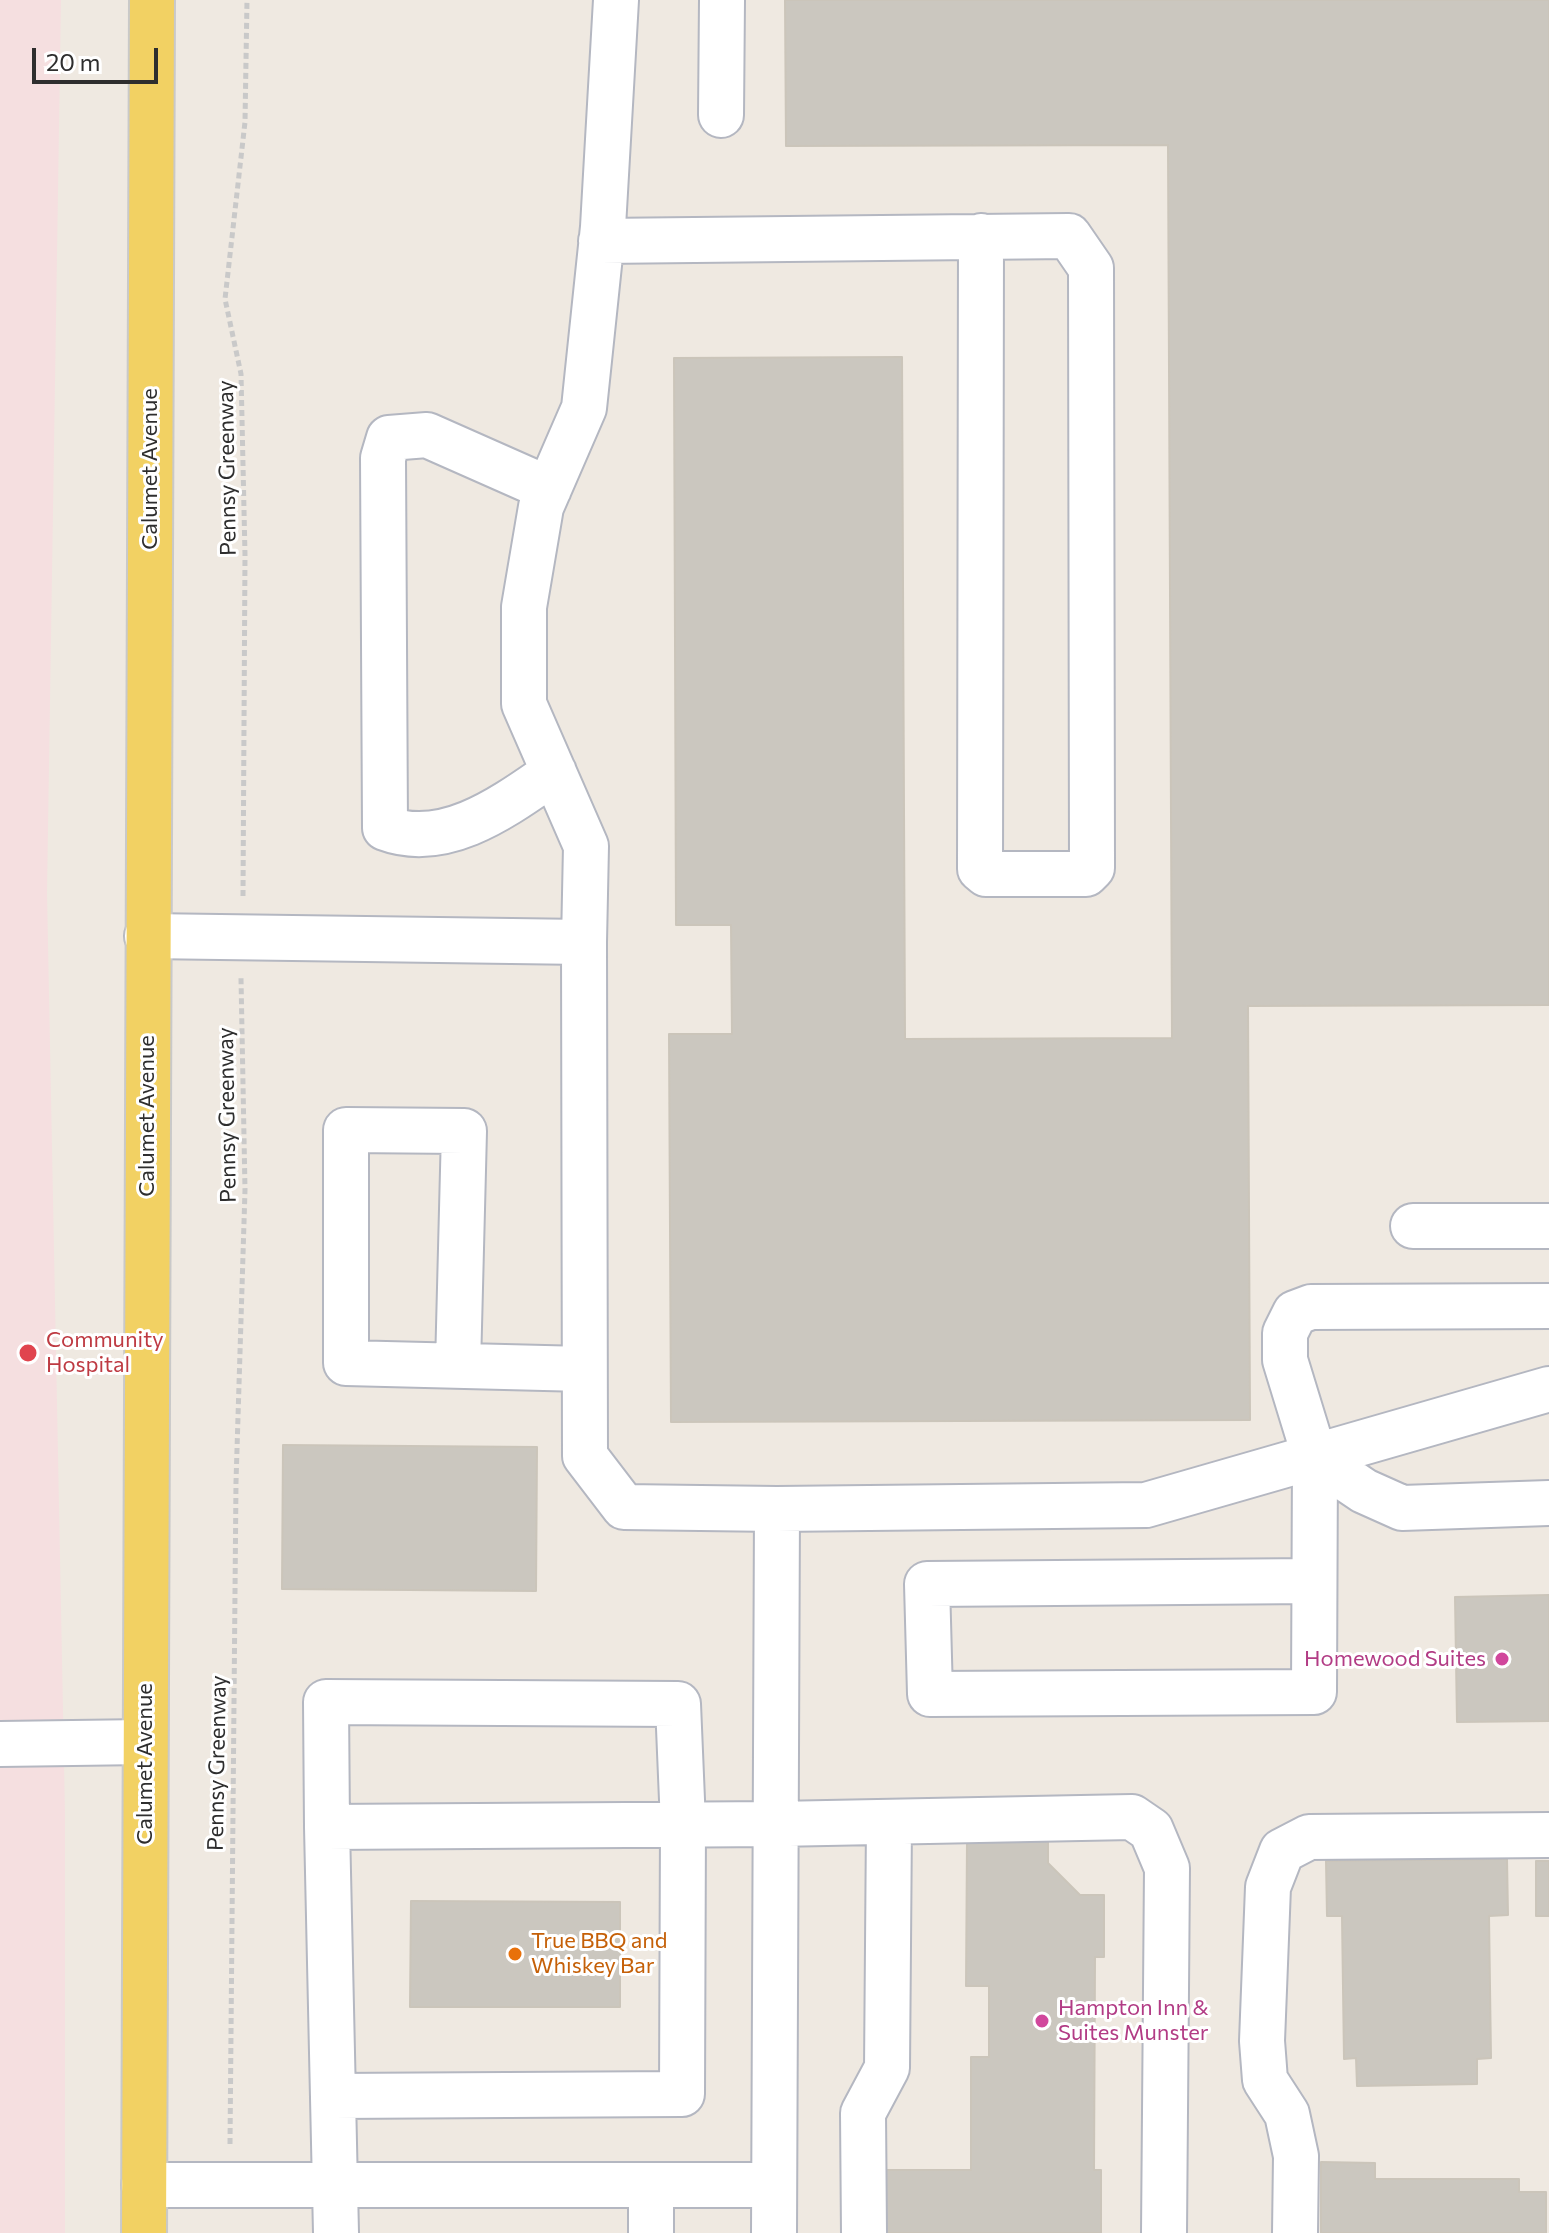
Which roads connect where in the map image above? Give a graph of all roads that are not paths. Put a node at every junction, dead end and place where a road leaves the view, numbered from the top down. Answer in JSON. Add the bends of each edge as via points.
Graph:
{"nodes":[{"id":1,"x":152,"y":0,"type":"edge"},
{"id":2,"x":616,"y":0,"type":"edge"},
{"id":3,"x":722,"y":0,"type":"edge"},
{"id":4,"x":721,"y":115,"type":"dead end"},
{"id":5,"x":981,"y":236,"type":"junction"},
{"id":6,"x":601,"y":241,"type":"junction"},
{"id":7,"x":549,"y":489,"type":"junction"},
{"id":8,"x":554,"y":772,"type":"junction"},
{"id":9,"x":147,"y":936,"type":"junction"},
{"id":10,"x":584,"y":942,"type":"junction"},
{"id":11,"x":1413,"y":1226,"type":"dead end"},
{"id":12,"x":1549,"y":1226,"type":"edge"},
{"id":13,"x":1549,"y":1306,"type":"edge"},
{"id":14,"x":458,"y":1366,"type":"junction"},
{"id":15,"x":584,"y":1369,"type":"junction"},
{"id":16,"x":1549,"y":1389,"type":"edge"},
{"id":17,"x":1315,"y":1458,"type":"junction"},
{"id":18,"x":1549,"y":1503,"type":"edge"},
{"id":19,"x":777,"y":1509,"type":"junction"},
{"id":20,"x":1314,"y":1581,"type":"junction"},
{"id":21,"x":145,"y":1742,"type":"junction"},
{"id":22,"x":0,"y":1744,"type":"edge"},
{"id":23,"x":889,"y":1822,"type":"junction"},
{"id":24,"x":683,"y":1824,"type":"junction"},
{"id":25,"x":776,"y":1824,"type":"junction"},
{"id":26,"x":327,"y":1827,"type":"junction"},
{"id":27,"x":1549,"y":1835,"type":"edge"},
{"id":28,"x":333,"y":2096,"type":"junction"},
{"id":29,"x":144,"y":2185,"type":"junction"},
{"id":30,"x":336,"y":2185,"type":"junction"},
{"id":31,"x":651,"y":2185,"type":"junction"},
{"id":32,"x":774,"y":2185,"type":"junction"},
{"id":33,"x":144,"y":2233,"type":"edge"},
{"id":34,"x":336,"y":2233,"type":"edge"},
{"id":35,"x":651,"y":2233,"type":"edge"},
{"id":36,"x":774,"y":2233,"type":"edge"},
{"id":37,"x":864,"y":2233,"type":"edge"},
{"id":38,"x":1164,"y":2233,"type":"edge"},
{"id":39,"x":1295,"y":2233,"type":"edge"}],
"edges":[{"from":1,"to":9,"type":"main road","name":"Calumet Avenue"},
{"from":2,"to":6,"type":"street"},
{"from":3,"to":4,"type":"street"},
{"from":5,"to":5,"type":"street","via":[[1069,236],[1091,268],[1092,868],[1086,874],[986,874],[980,869]]},
{"from":5,"to":6,"type":"street"},
{"from":6,"to":7,"type":"street","via":[[584,408]]},
{"from":7,"to":8,"type":"street","via":[[541,507],[524,607],[524,704]]},
{"from":7,"to":8,"type":"street","via":[[427,435],[389,438],[383,458],[385,828],[401,834],[441,833],[496,812]]},
{"from":8,"to":10,"type":"street","via":[[586,846]]},
{"from":9,"to":10,"type":"street"},
{"from":9,"to":21,"type":"main road","name":"Calumet Avenue"},
{"from":10,"to":15,"type":"street"},
{"from":11,"to":12,"type":"street"},
{"from":13,"to":17,"type":"street","via":[[1311,1307],[1295,1313],[1285,1333],[1285,1360]]},
{"from":14,"to":14,"type":"street","via":[[346,1363],[346,1130],[464,1131]]},
{"from":14,"to":15,"type":"street"},
{"from":15,"to":19,"type":"street","via":[[585,1456],[624,1507]]},
{"from":16,"to":17,"type":"street"},
{"from":17,"to":18,"type":"street","via":[[1364,1491],[1402,1508]]},
{"from":17,"to":19,"type":"street","via":[[1146,1505]]},
{"from":17,"to":20,"type":"street"},
{"from":19,"to":25,"type":"street"},
{"from":20,"to":20,"type":"street","via":[[1314,1692],[930,1694],[927,1584]]},
{"from":21,"to":22,"type":"street"},
{"from":21,"to":29,"type":"main road","name":"Calumet Avenue"},
{"from":23,"to":25,"type":"street"},
{"from":23,"to":37,"type":"street","via":[[887,2068],[863,2113]]},
{"from":23,"to":38,"type":"street","via":[[1132,1817],[1151,1830],[1167,1868]]},
{"from":24,"to":25,"type":"street"},
{"from":24,"to":26,"type":"street"},
{"from":24,"to":26,"type":"street","via":[[678,1704],[326,1702]]},
{"from":24,"to":28,"type":"street","via":[[682,2094]]},
{"from":25,"to":32,"type":"street"},
{"from":26,"to":28,"type":"street"},
{"from":27,"to":39,"type":"street","via":[[1309,1837],[1282,1851],[1268,1887],[1262,2041],[1265,2080],[1287,2114],[1296,2156]]},
{"from":28,"to":30,"type":"street"},
{"from":29,"to":30,"type":"street"},
{"from":29,"to":33,"type":"main road","name":"Calumet Avenue"},
{"from":30,"to":31,"type":"street"},
{"from":30,"to":34,"type":"street"},
{"from":31,"to":32,"type":"street"},
{"from":31,"to":35,"type":"street"},
{"from":32,"to":36,"type":"street"}]}
